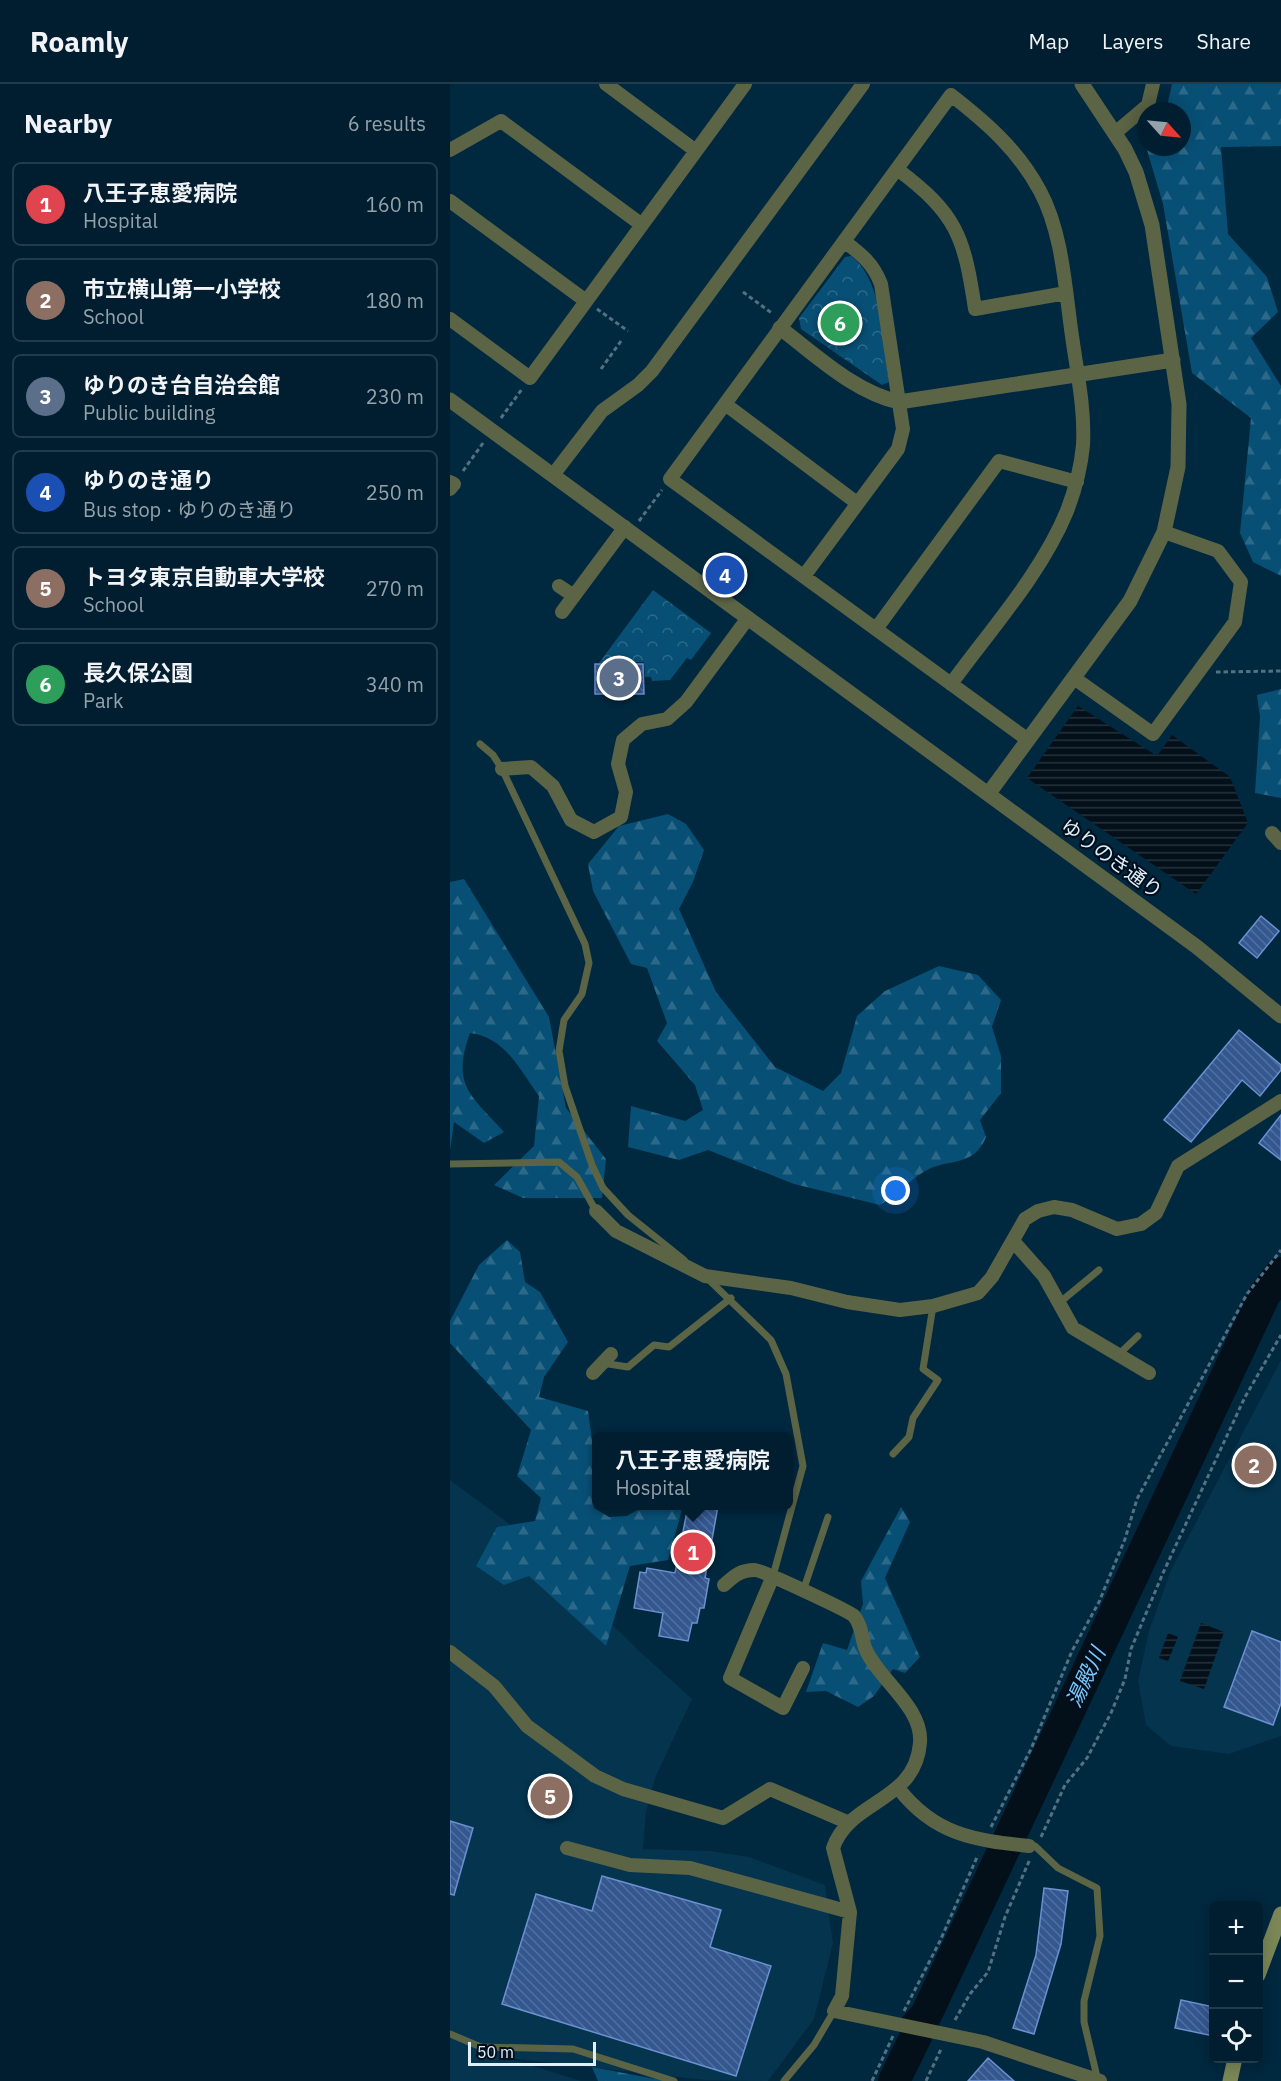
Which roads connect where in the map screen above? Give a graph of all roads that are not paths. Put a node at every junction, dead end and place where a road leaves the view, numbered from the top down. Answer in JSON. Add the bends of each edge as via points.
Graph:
{"nodes":[{"id":1,"x":606,"y":84,"type":"edge"},
{"id":2,"x":745,"y":84,"type":"edge"},
{"id":3,"x":863,"y":84,"type":"edge"},
{"id":4,"x":1082,"y":84,"type":"edge"},
{"id":5,"x":1153,"y":84,"type":"edge"},
{"id":6,"x":1115,"y":133,"type":"junction"},
{"id":7,"x":450,"y":150,"type":"edge"},
{"id":8,"x":696,"y":151,"type":"junction"},
{"id":9,"x":897,"y":169,"type":"junction"},
{"id":10,"x":450,"y":201,"type":"edge"},
{"id":11,"x":642,"y":225,"type":"junction"},
{"id":12,"x":844,"y":241,"type":"junction"},
{"id":13,"x":1066,"y":293,"type":"junction"},
{"id":14,"x":586,"y":301,"type":"junction"},
{"id":15,"x":450,"y":319,"type":"edge"},
{"id":16,"x":782,"y":325,"type":"junction"},
{"id":17,"x":1173,"y":360,"type":"junction"},
{"id":18,"x":1078,"y":375,"type":"junction"},
{"id":19,"x":450,"y":400,"type":"edge"},
{"id":20,"x":899,"y":402,"type":"junction"},
{"id":21,"x":724,"y":405,"type":"junction"},
{"id":22,"x":553,"y":475,"type":"junction"},
{"id":23,"x":450,"y":482,"type":"edge"},
{"id":24,"x":1077,"y":482,"type":"junction"},
{"id":25,"x":450,"y":489,"type":"edge"},
{"id":26,"x":858,"y":503,"type":"junction"},
{"id":27,"x":628,"y":530,"type":"junction"},
{"id":28,"x":1164,"y":532,"type":"junction"},
{"id":29,"x":804,"y":576,"type":"junction"},
{"id":30,"x":559,"y":586,"type":"dead end"},
{"id":31,"x":574,"y":596,"type":"junction"},
{"id":32,"x":562,"y":612,"type":"dead end"},
{"id":33,"x":748,"y":618,"type":"junction"},
{"id":34,"x":876,"y":629,"type":"junction"},
{"id":35,"x":1074,"y":678,"type":"junction"},
{"id":36,"x":951,"y":684,"type":"junction"},
{"id":37,"x":1028,"y":741,"type":"junction"},
{"id":38,"x":480,"y":744,"type":"dead end"},
{"id":39,"x":502,"y":769,"type":"junction"},
{"id":40,"x":989,"y":793,"type":"junction"},
{"id":41,"x":1281,"y":1016,"type":"edge"},
{"id":42,"x":1281,"y":1101,"type":"edge"},
{"id":43,"x":450,"y":1164,"type":"edge"},
{"id":44,"x":596,"y":1211,"type":"joint"},
{"id":45,"x":1013,"y":1241,"type":"junction"},
{"id":46,"x":1100,"y":1270,"type":"dead end"},
{"id":47,"x":705,"y":1276,"type":"junction"},
{"id":48,"x":731,"y":1298,"type":"junction"},
{"id":49,"x":1059,"y":1303,"type":"junction"},
{"id":50,"x":933,"y":1306,"type":"junction"},
{"id":51,"x":1138,"y":1336,"type":"dead end"},
{"id":52,"x":1118,"y":1355,"type":"junction"},
{"id":53,"x":602,"y":1363,"type":"dead end"},
{"id":54,"x":1149,"y":1373,"type":"dead end"},
{"id":55,"x":893,"y":1454,"type":"dead end"},
{"id":56,"x":793,"y":1503,"type":"edge"},
{"id":57,"x":791,"y":1510,"type":"edge"},
{"id":58,"x":828,"y":1517,"type":"dead end"},
{"id":59,"x":773,"y":1576,"type":"junction"},
{"id":60,"x":724,"y":1585,"type":"dead end"},
{"id":61,"x":803,"y":1591,"type":"junction"},
{"id":62,"x":450,"y":1652,"type":"edge"},
{"id":63,"x":803,"y":1668,"type":"dead end"},
{"id":64,"x":898,"y":1789,"type":"junction"},
{"id":65,"x":847,"y":1822,"type":"junction"},
{"id":66,"x":1032,"y":1846,"type":"joint"},
{"id":67,"x":567,"y":1848,"type":"dead end"},
{"id":68,"x":850,"y":1912,"type":"junction"},
{"id":69,"x":1281,"y":1914,"type":"edge"},
{"id":70,"x":1263,"y":1962,"type":"edge"},
{"id":71,"x":834,"y":2011,"type":"junction"},
{"id":72,"x":450,"y":2034,"type":"edge"},
{"id":73,"x":1235,"y":2063,"type":"edge"},
{"id":74,"x":1233,"y":2080,"type":"edge"},
{"id":75,"x":674,"y":2081,"type":"edge"},
{"id":76,"x":784,"y":2081,"type":"edge"},
{"id":77,"x":1099,"y":2081,"type":"edge"}],
"edges":[{"from":1,"to":8,"type":"street"},
{"from":2,"to":8,"type":"street"},
{"from":3,"to":22,"type":"street","via":[[652,371],[602,411]]},
{"from":4,"to":6,"type":"street"},
{"from":5,"to":6,"type":"street","via":[[1148,105]]},
{"from":6,"to":17,"type":"street","via":[[1136,172],[1152,225]]},
{"from":7,"to":11,"type":"street","via":[[501,121]]},
{"from":8,"to":11,"type":"street"},
{"from":9,"to":12,"type":"street"},
{"from":9,"to":13,"type":"street","via":[[926,191],[952,221],[968,260],[975,309]]},
{"from":9,"to":13,"type":"street","via":[[951,94],[1002,138],[1041,193],[1058,241]]},
{"from":10,"to":14,"type":"street"},
{"from":11,"to":14,"type":"street"},
{"from":12,"to":16,"type":"street"},
{"from":12,"to":20,"type":"street","via":[[867,258],[881,284]]},
{"from":13,"to":18,"type":"street"},
{"from":14,"to":15,"type":"street","via":[[530,378]]},
{"from":16,"to":20,"type":"street","via":[[860,386]]},
{"from":16,"to":21,"type":"street"},
{"from":17,"to":18,"type":"street"},
{"from":17,"to":28,"type":"street","via":[[1180,446]]},
{"from":18,"to":20,"type":"street"},
{"from":18,"to":24,"type":"street","via":[[1083,445]]},
{"from":19,"to":22,"type":"street","name":"ゆりのき通り"},
{"from":20,"to":26,"type":"street","via":[[903,429],[898,449]]},
{"from":21,"to":26,"type":"street"},
{"from":21,"to":29,"type":"street","via":[[670,479]]},
{"from":22,"to":27,"type":"street","name":"ゆりのき通り"},
{"from":23,"to":25,"type":"street","via":[[454,484]]},
{"from":24,"to":34,"type":"street","via":[[999,461]]},
{"from":24,"to":36,"type":"street","via":[[1035,570]]},
{"from":26,"to":29,"type":"street"},
{"from":27,"to":31,"type":"street"},
{"from":27,"to":33,"type":"street","name":"ゆりのき通り"},
{"from":28,"to":35,"type":"street","via":[[1130,601]]},
{"from":28,"to":35,"type":"street","via":[[1218,551],[1241,582],[1235,622],[1153,734]]},
{"from":29,"to":34,"type":"street"},
{"from":30,"to":31,"type":"street"},
{"from":31,"to":32,"type":"street"},
{"from":33,"to":39,"type":"street","via":[[686,702],[667,719],[642,724],[623,740],[618,764],[626,792],[621,817],[594,832],[571,820],[554,786],[531,767]]},
{"from":33,"to":40,"type":"street","name":"ゆりのき通り"},
{"from":34,"to":36,"type":"street"},
{"from":35,"to":37,"type":"street"},
{"from":36,"to":37,"type":"street"},
{"from":37,"to":40,"type":"street"},
{"from":38,"to":39,"type":"lane","via":[[494,754]]},
{"from":39,"to":47,"type":"lane","via":[[585,944],[589,963],[582,994],[564,1020],[559,1052],[565,1086],[592,1165],[603,1188],[628,1215]]},
{"from":40,"to":41,"type":"street","name":"ゆりのき通り","via":[[1197,947]]},
{"from":42,"to":45,"type":"street","via":[[1178,1167],[1156,1213],[1141,1224],[1117,1229],[1072,1210],[1054,1207],[1025,1219]]},
{"from":43,"to":44,"type":"lane","via":[[559,1162],[577,1177]]},
{"from":44,"to":47,"type":"street","via":[[616,1231]]},
{"from":45,"to":49,"type":"street","via":[[1044,1276]]},
{"from":45,"to":50,"type":"street","via":[[978,1293]]},
{"from":46,"to":49,"type":"lane"},
{"from":47,"to":48,"type":"lane"},
{"from":47,"to":50,"type":"street","via":[[900,1310]]},
{"from":48,"to":53,"type":"lane","via":[[669,1347],[654,1346],[628,1367]]},
{"from":48,"to":56,"type":"lane","via":[[771,1340],[786,1374],[803,1466]]},
{"from":49,"to":52,"type":"street","via":[[1073,1329]]},
{"from":50,"to":55,"type":"lane","via":[[923,1368],[938,1380],[914,1418],[909,1437]]},
{"from":51,"to":52,"type":"lane"},
{"from":52,"to":54,"type":"street"},
{"from":57,"to":59,"type":"lane"},
{"from":58,"to":61,"type":"lane"},
{"from":59,"to":60,"type":"street","via":[[758,1569],[739,1571]]},
{"from":59,"to":61,"type":"street"},
{"from":59,"to":63,"type":"street","via":[[730,1678],[783,1708]]},
{"from":61,"to":64,"type":"street","via":[[853,1615],[875,1666],[910,1708],[920,1741],[915,1766]]},
{"from":62,"to":65,"type":"street","via":[[494,1686],[527,1726],[595,1776],[623,1789],[723,1818],[770,1789]]},
{"from":64,"to":65,"type":"street"},
{"from":64,"to":66,"type":"street","via":[[915,1809],[950,1832],[986,1842]]},
{"from":65,"to":68,"type":"street","via":[[833,1848]]},
{"from":66,"to":77,"type":"lane","via":[[1058,1868],[1097,1888],[1100,1936],[1084,2001],[1084,2022]]},
{"from":67,"to":68,"type":"street","via":[[630,1865],[690,1868]]},
{"from":68,"to":71,"type":"street","via":[[842,1996]]},
{"from":69,"to":70,"type":"main road"},
{"from":71,"to":76,"type":"lane","via":[[814,2045]]},
{"from":71,"to":77,"type":"street","via":[[983,2042]]},
{"from":72,"to":75,"type":"lane","via":[[481,2047],[573,2049]]},
{"from":73,"to":74,"type":"main road"}]}
